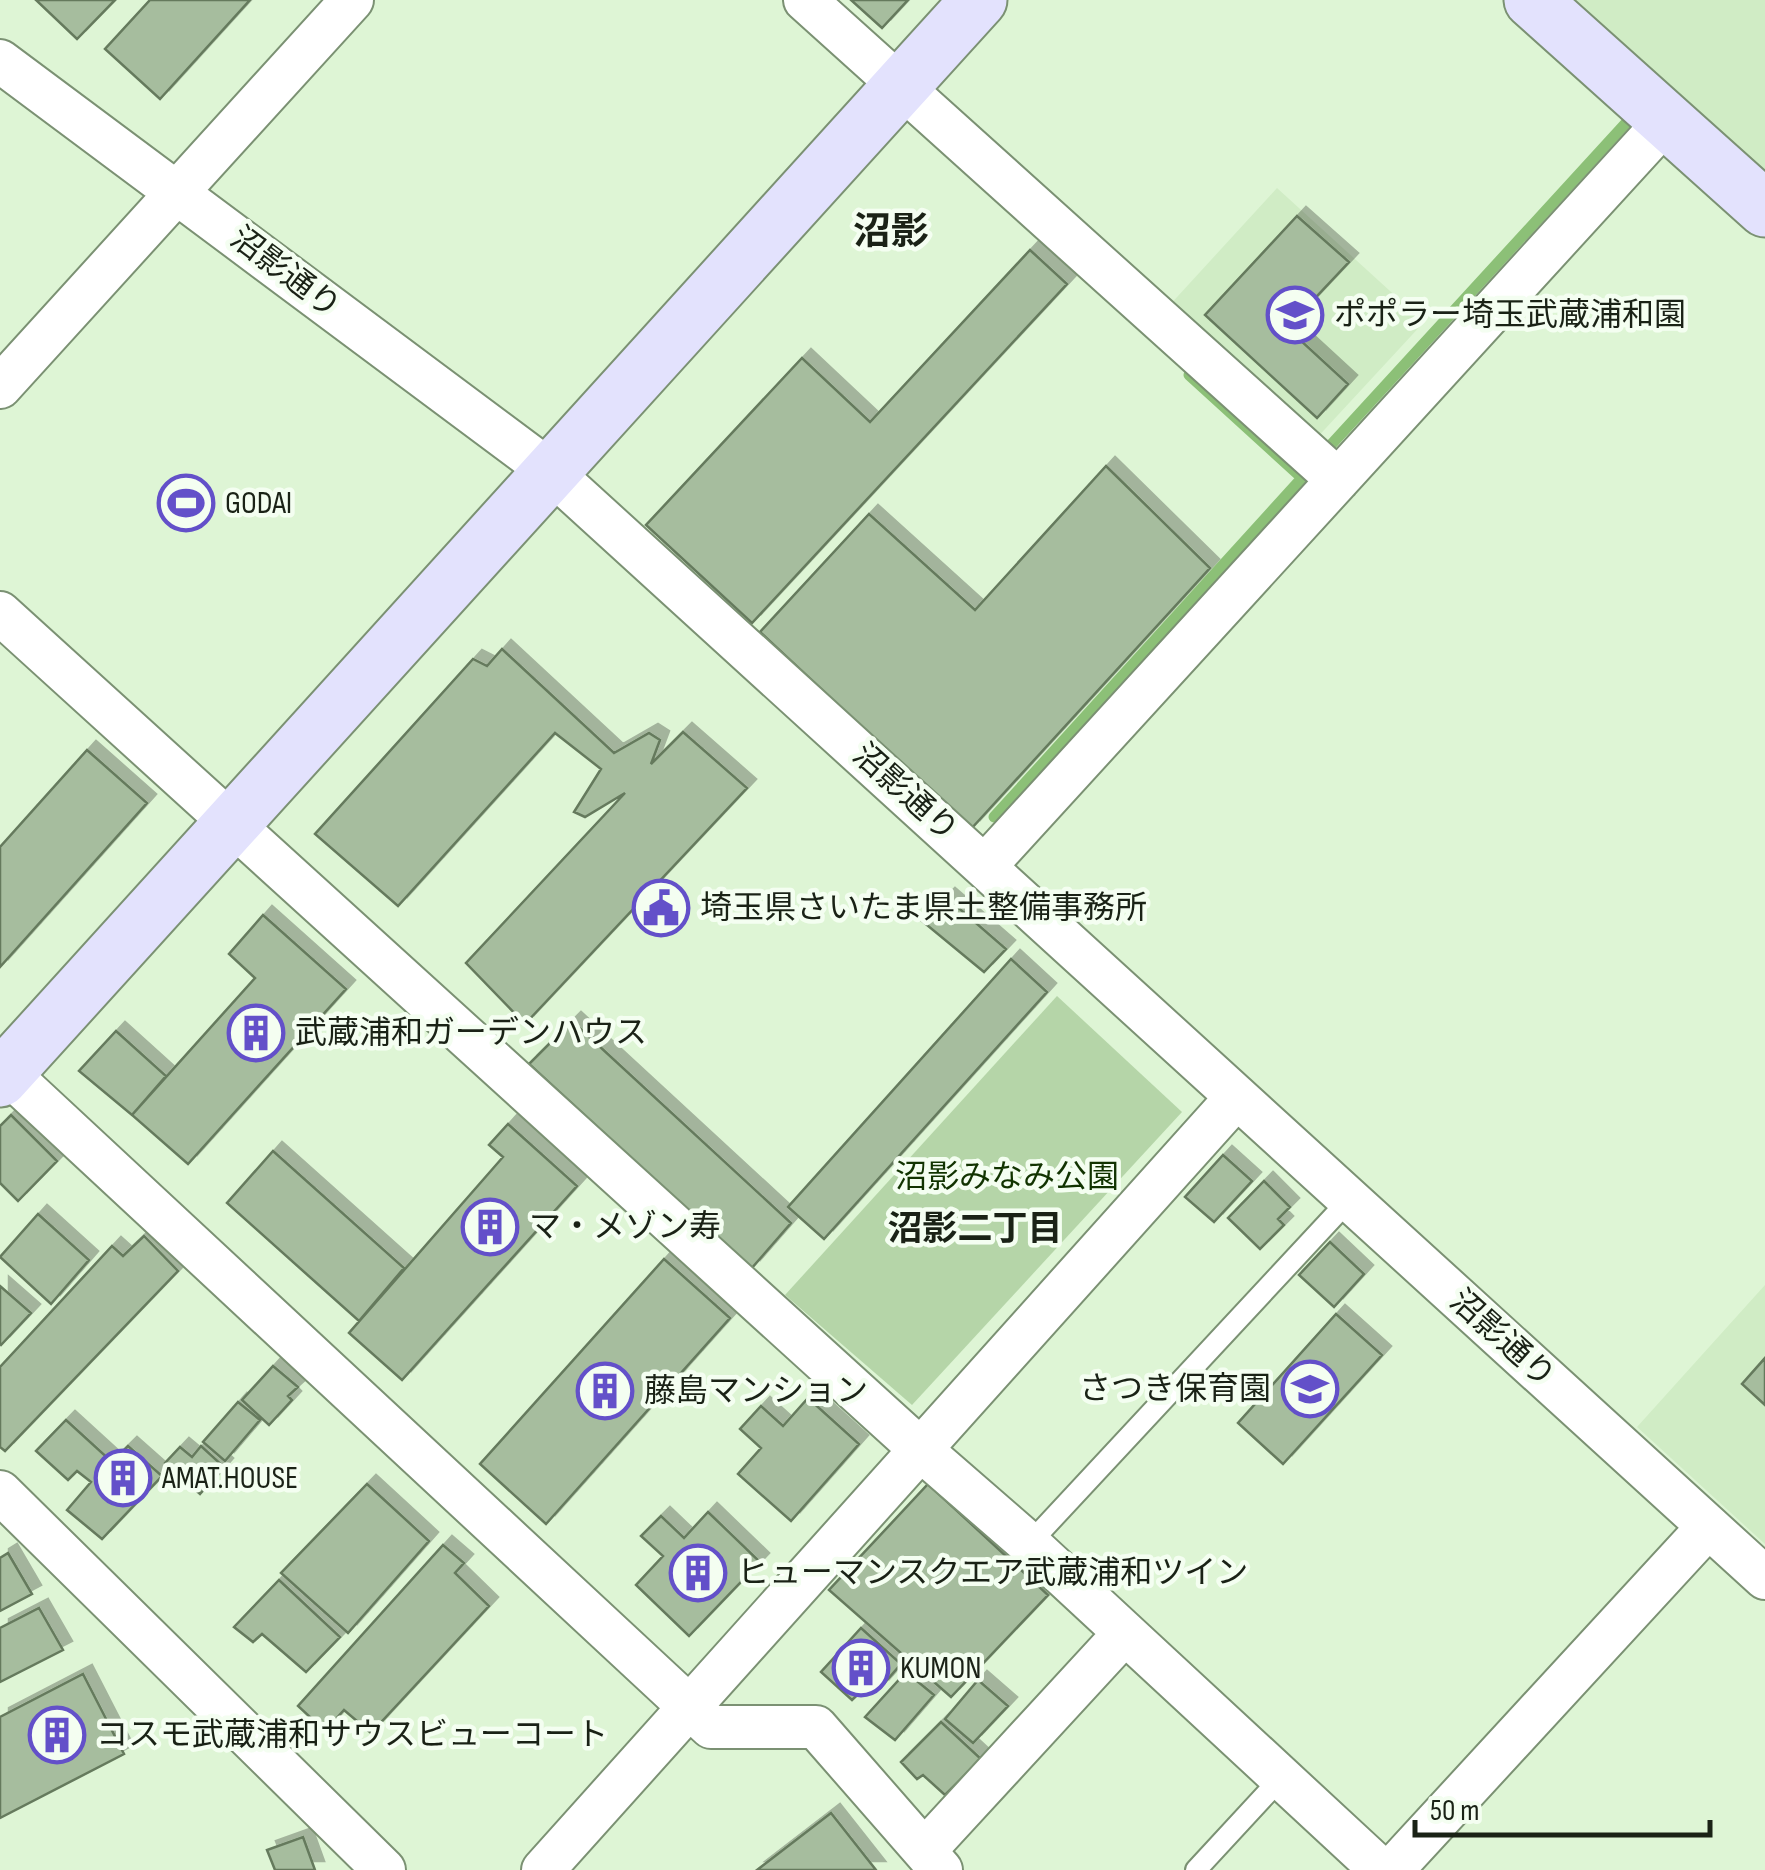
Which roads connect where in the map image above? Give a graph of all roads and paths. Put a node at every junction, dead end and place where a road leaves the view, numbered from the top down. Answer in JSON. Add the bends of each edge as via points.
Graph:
{"nodes":[{"id":1,"x":352,"y":0,"type":"edge"},
{"id":2,"x":805,"y":0,"type":"edge"},
{"id":3,"x":980,"y":0,"type":"edge"},
{"id":4,"x":1532,"y":0,"type":"edge"},
{"id":5,"x":0,"y":61,"type":"edge"},
{"id":6,"x":902,"y":86,"type":"junction"},
{"id":7,"x":1667,"y":120,"type":"junction"},
{"id":8,"x":177,"y":192,"type":"junction"},
{"id":9,"x":1765,"y":209,"type":"edge"},
{"id":10,"x":0,"y":386,"type":"edge"},
{"id":11,"x":551,"y":472,"type":"junction"},
{"id":12,"x":1338,"y":480,"type":"junction"},
{"id":13,"x":0,"y":613,"type":"edge"},
{"id":14,"x":232,"y":823,"type":"junction"},
{"id":15,"x":985,"y":866,"type":"junction"},
{"id":16,"x":2,"y":1072,"type":"edge"},
{"id":17,"x":1236,"y":1098,"type":"junction"},
{"id":18,"x":1349,"y":1200,"type":"junction"},
{"id":19,"x":921,"y":1450,"type":"junction"},
{"id":20,"x":0,"y":1492,"type":"edge"},
{"id":21,"x":1708,"y":1527,"type":"junction"},
{"id":22,"x":1029,"y":1544,"type":"junction"},
{"id":23,"x":1765,"y":1578,"type":"edge"},
{"id":24,"x":1124,"y":1634,"type":"junction"},
{"id":25,"x":692,"y":1709,"type":"junction"},
{"id":26,"x":1281,"y":1778,"type":"junction"},
{"id":27,"x":933,"y":1860,"type":"edge"},
{"id":28,"x":384,"y":1870,"type":"edge"},
{"id":29,"x":543,"y":1870,"type":"edge"},
{"id":30,"x":1196,"y":1870,"type":"edge"},
{"id":31,"x":1381,"y":1870,"type":"edge"},
{"id":32,"x":1392,"y":1870,"type":"edge"}],
"edges":[{"from":1,"to":8,"type":"street"},
{"from":2,"to":6,"type":"street"},
{"from":3,"to":6,"type":"street"},
{"from":4,"to":7,"type":"street"},
{"from":5,"to":8,"type":"street","name":"沼影通り"},
{"from":6,"to":11,"type":"street"},
{"from":6,"to":12,"type":"street"},
{"from":7,"to":9,"type":"street"},
{"from":7,"to":12,"type":"street"},
{"from":8,"to":10,"type":"street"},
{"from":8,"to":11,"type":"street","name":"沼影通り"},
{"from":11,"to":14,"type":"street"},
{"from":11,"to":15,"type":"street","name":"沼影通り"},
{"from":12,"to":15,"type":"street"},
{"from":13,"to":14,"type":"street"},
{"from":14,"to":16,"type":"street"},
{"from":14,"to":19,"type":"street"},
{"from":15,"to":17,"type":"street","name":"沼影通り"},
{"from":16,"to":25,"type":"street"},
{"from":17,"to":18,"type":"street","name":"沼影通り"},
{"from":17,"to":19,"type":"street"},
{"from":18,"to":21,"type":"street","name":"沼影通り"},
{"from":18,"to":22,"type":"lane"},
{"from":19,"to":22,"type":"street"},
{"from":19,"to":25,"type":"street"},
{"from":20,"to":28,"type":"street"},
{"from":21,"to":23,"type":"street","name":"沼影通り"},
{"from":21,"to":32,"type":"street"},
{"from":22,"to":24,"type":"street"},
{"from":24,"to":26,"type":"street"},
{"from":24,"to":27,"type":"street"},
{"from":25,"to":27,"type":"street","via":[[711,1727],[816,1727]]},
{"from":25,"to":29,"type":"street"},
{"from":26,"to":30,"type":"lane"},
{"from":26,"to":31,"type":"street"}]}
